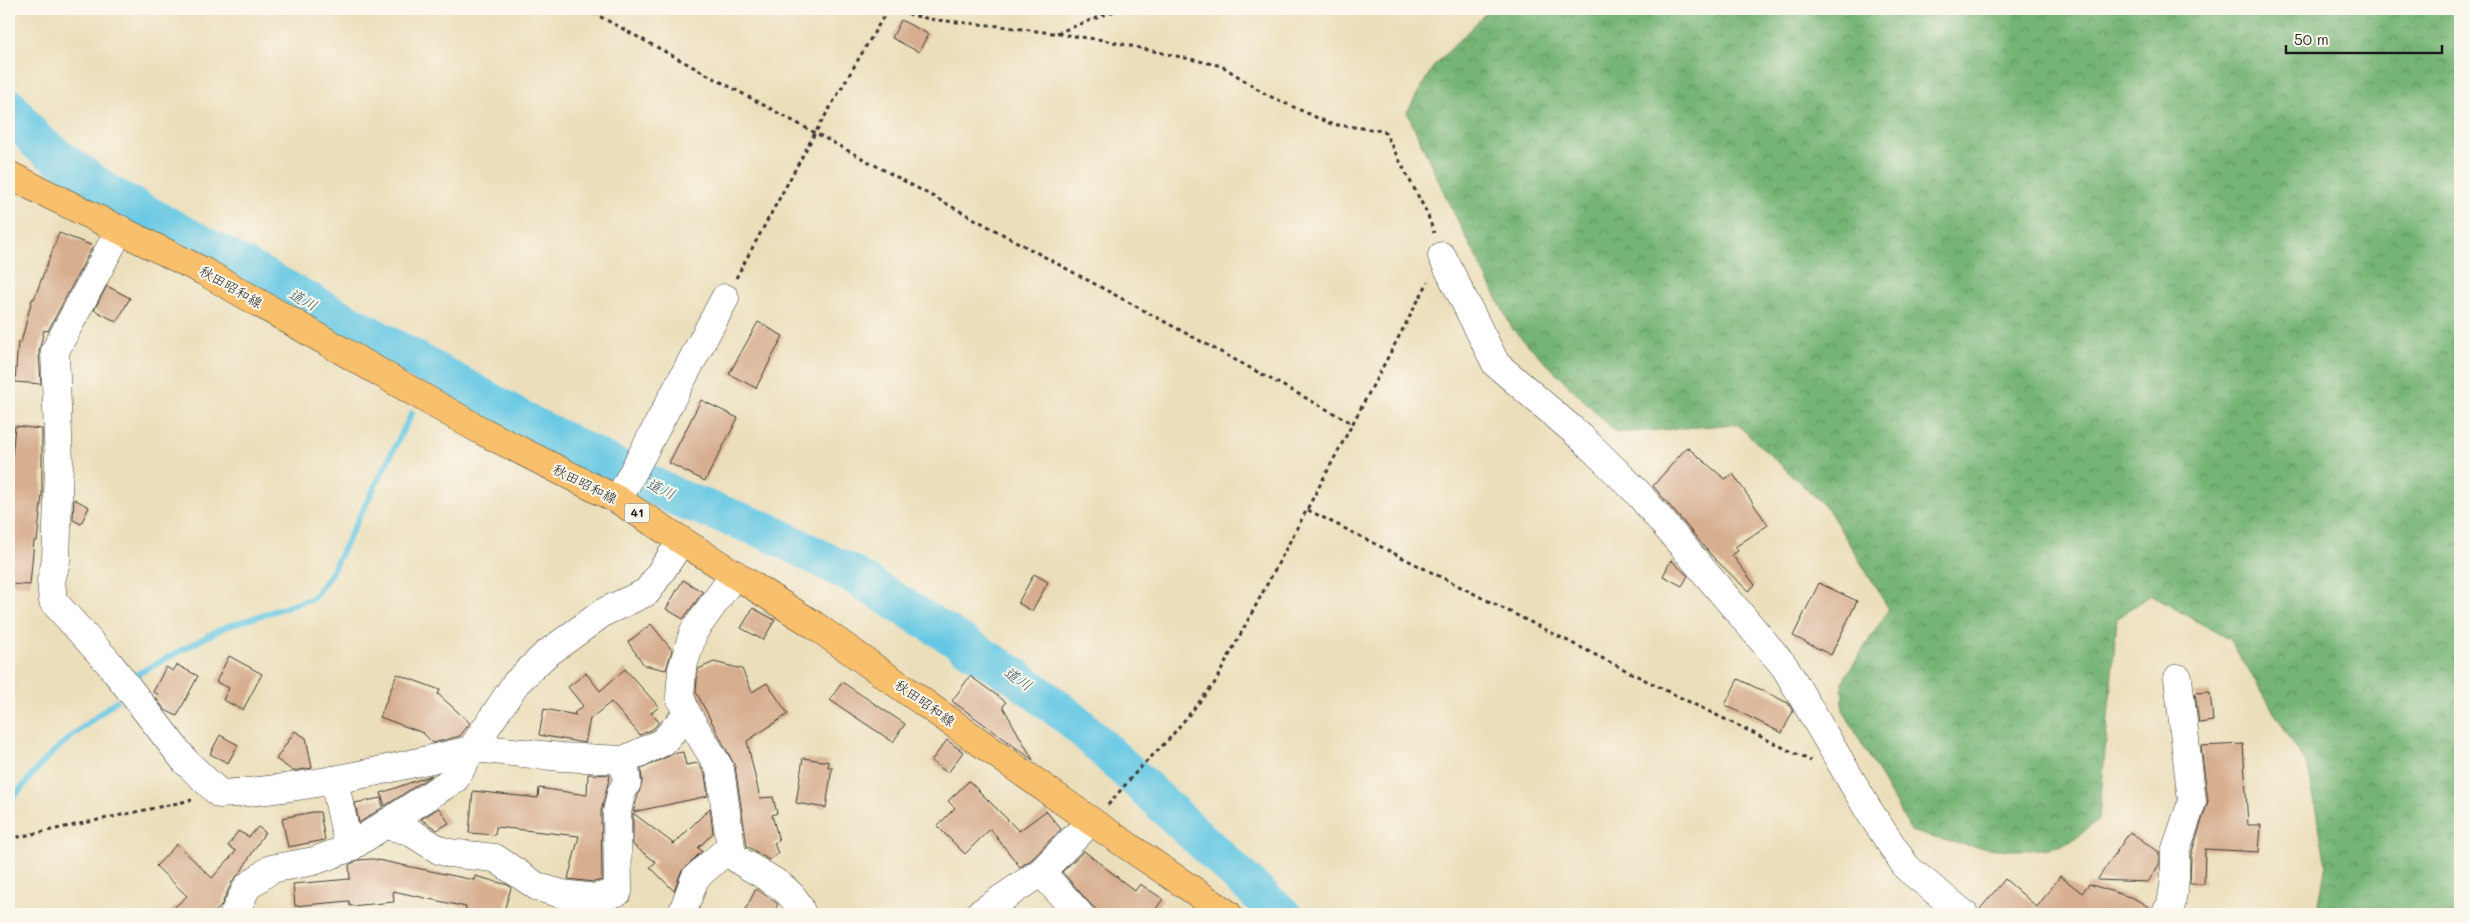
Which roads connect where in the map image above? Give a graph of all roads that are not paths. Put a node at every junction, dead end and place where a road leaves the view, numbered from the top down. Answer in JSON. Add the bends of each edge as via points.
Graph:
{"nodes":[{"id":1,"x":9,"y":175,"type":"edge"},
{"id":2,"x":120,"y":229,"type":"junction"},
{"id":3,"x":1442,"y":256,"type":"road end"},
{"id":4,"x":726,"y":298,"type":"road end"},
{"id":5,"x":618,"y":500,"type":"junction"},
{"id":6,"x":681,"y":542,"type":"junction"},
{"id":7,"x":735,"y":574,"type":"junction"},
{"id":8,"x":2178,"y":678,"type":"dead end"},
{"id":9,"x":688,"y":714,"type":"junction"},
{"id":10,"x":473,"y":749,"type":"junction"},
{"id":11,"x":624,"y":760,"type":"junction"},
{"id":12,"x":334,"y":780,"type":"junction"},
{"id":13,"x":1091,"y":821,"type":"junction"},
{"id":14,"x":386,"y":825,"type":"junction"},
{"id":15,"x":349,"y":848,"type":"junction"},
{"id":16,"x":730,"y":848,"type":"junction"},
{"id":17,"x":1040,"y":872,"type":"junction"},
{"id":18,"x":234,"y":914,"type":"edge"},
{"id":19,"x":682,"y":914,"type":"edge"},
{"id":20,"x":802,"y":914,"type":"edge"},
{"id":21,"x":979,"y":914,"type":"edge"},
{"id":22,"x":1079,"y":914,"type":"edge"},
{"id":23,"x":1228,"y":914,"type":"edge"},
{"id":24,"x":1964,"y":914,"type":"edge"},
{"id":25,"x":2165,"y":914,"type":"edge"}],
"edges":[{"from":1,"to":2,"type":"main road","name":"秋田昭和線","number":"41"},
{"from":2,"to":5,"type":"main road","name":"秋田昭和線","number":"41","via":[[205,272],[480,430]]},
{"from":2,"to":12,"type":"street","via":[[56,351],[59,464],[56,561],[51,581],[53,602],[108,663],[185,761],[220,794],[259,792]]},
{"from":3,"to":24,"type":"street","via":[[1496,364],[1581,437],[1637,492],[1785,667],[1869,811],[1907,868]]},
{"from":4,"to":5,"type":"street"},
{"from":5,"to":6,"type":"main road","name":"秋田昭和線","number":"41"},
{"from":6,"to":7,"type":"main road","name":"秋田昭和線","number":"41"},
{"from":6,"to":10,"type":"street","via":[[647,592],[604,612],[545,655],[516,683]]},
{"from":7,"to":9,"type":"street","via":[[694,631],[682,669],[680,697]]},
{"from":7,"to":13,"type":"main road","name":"秋田昭和線","number":"41","via":[[814,625]]},
{"from":8,"to":25,"type":"street","via":[[2192,802],[2175,852],[2171,905]]},
{"from":9,"to":11,"type":"street","via":[[663,742]]},
{"from":9,"to":16,"type":"street","via":[[720,769]]},
{"from":10,"to":11,"type":"street","via":[[561,758]]},
{"from":10,"to":12,"type":"street"},
{"from":10,"to":14,"type":"street","via":[[456,778]]},
{"from":11,"to":14,"type":"street","via":[[627,783],[617,812],[618,892],[595,898],[538,888],[495,858],[439,850],[409,831]]},
{"from":12,"to":15,"type":"street"},
{"from":13,"to":17,"type":"street"},
{"from":13,"to":23,"type":"main road","name":"秋田昭和線","number":"41"},
{"from":14,"to":15,"type":"street"},
{"from":15,"to":18,"type":"street","via":[[314,861],[271,870],[247,887]]},
{"from":16,"to":19,"type":"street","via":[[695,878]]},
{"from":16,"to":20,"type":"street","via":[[732,855],[745,866],[776,881],[800,906]]},
{"from":17,"to":21,"type":"street"},
{"from":17,"to":22,"type":"street"}]}
